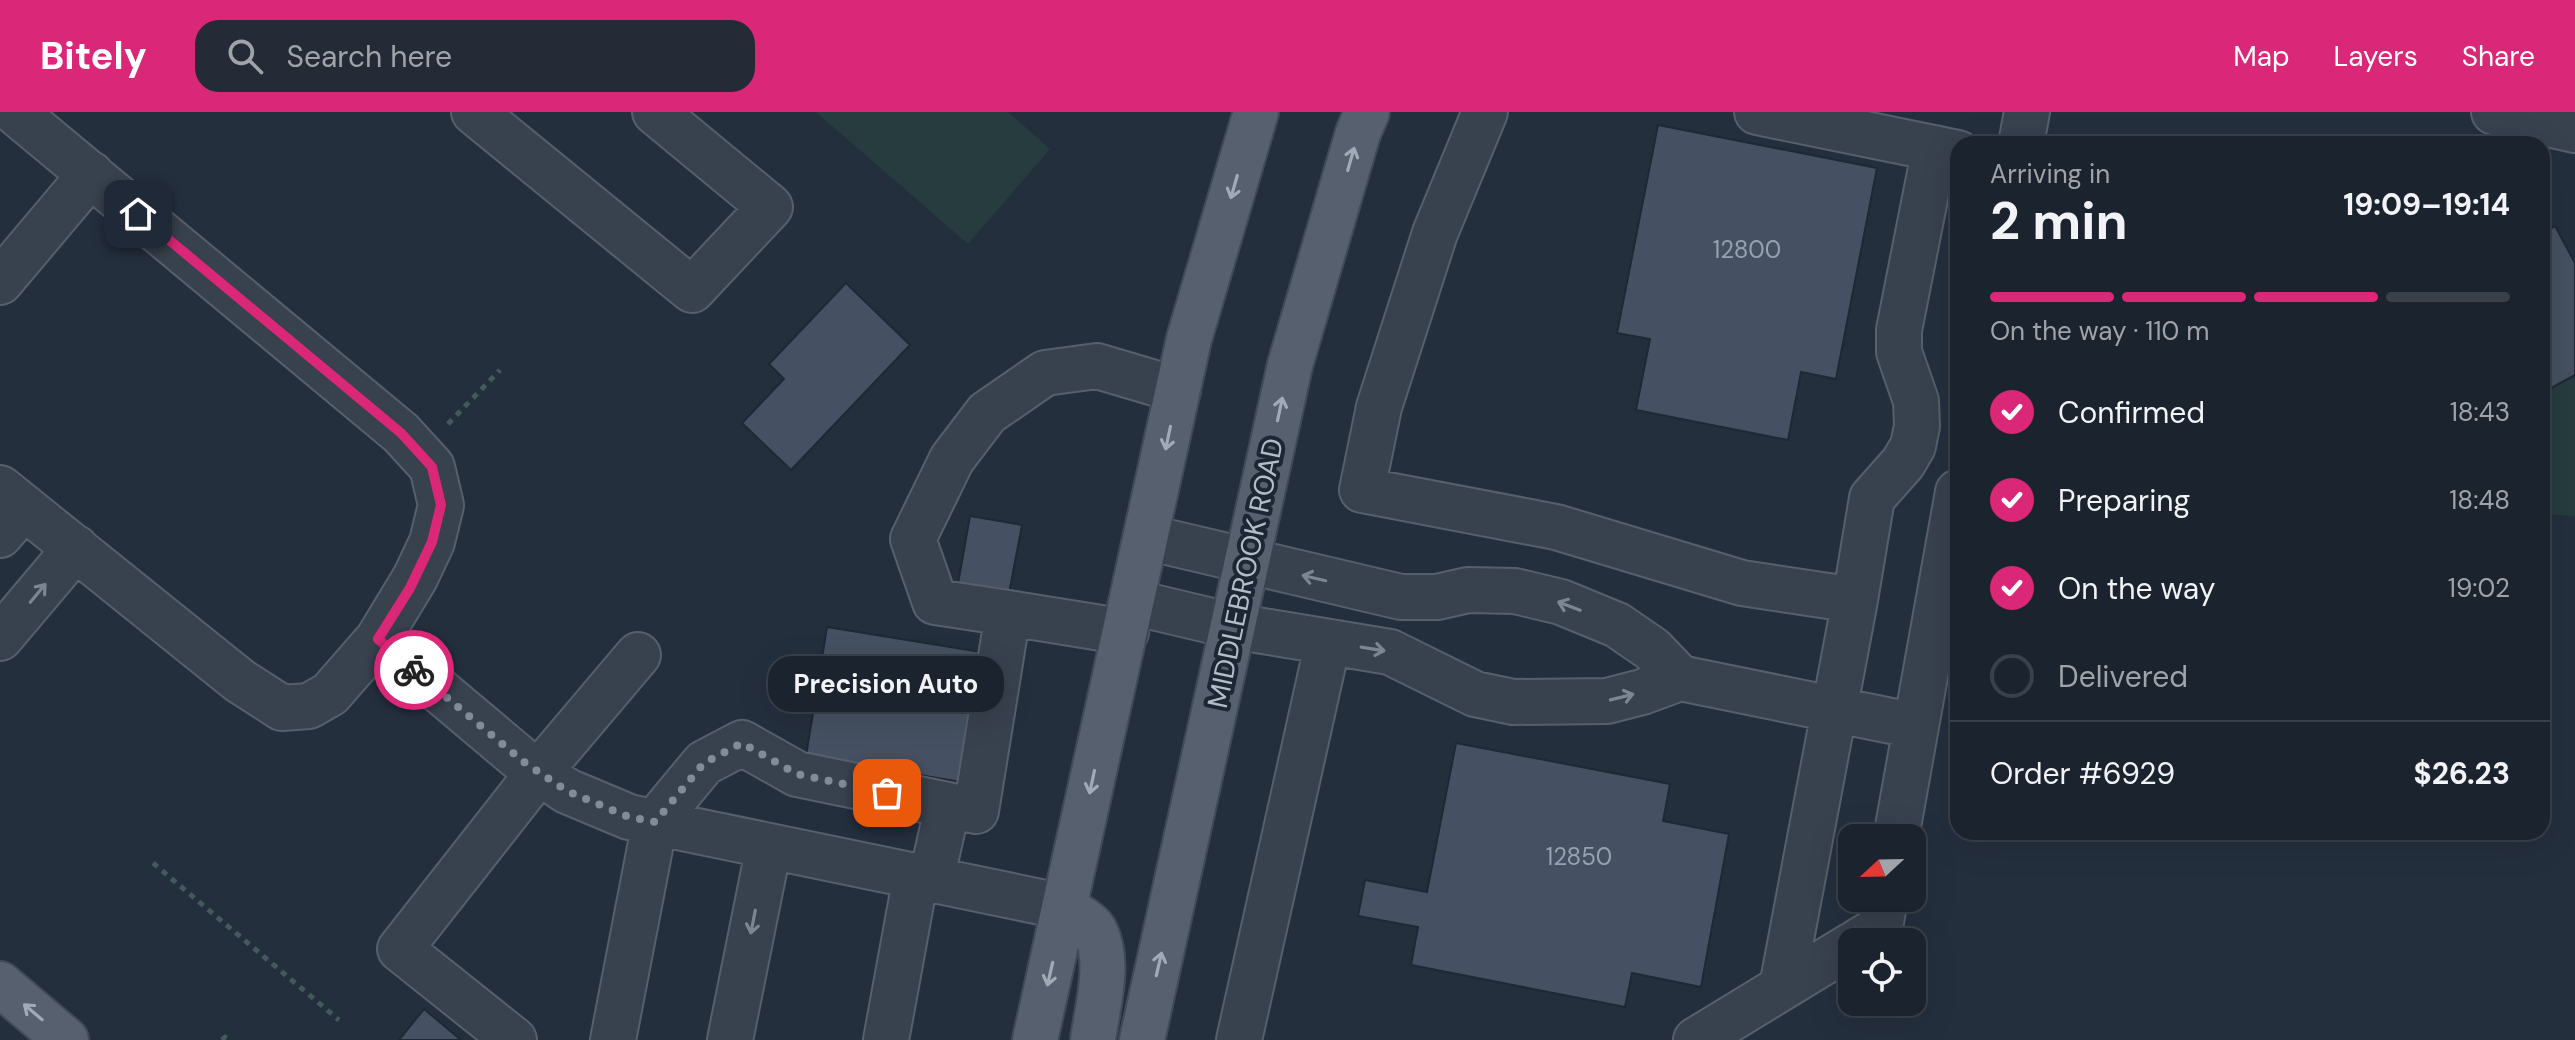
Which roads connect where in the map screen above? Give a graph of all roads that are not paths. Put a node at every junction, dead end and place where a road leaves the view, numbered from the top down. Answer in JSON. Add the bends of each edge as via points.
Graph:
{"nodes":[{"id":1,"x":4,"y":112,"type":"edge"},
{"id":2,"x":15,"y":112,"type":"edge"},
{"id":3,"x":474,"y":112,"type":"edge"},
{"id":4,"x":655,"y":112,"type":"edge"},
{"id":5,"x":1256,"y":112,"type":"edge"},
{"id":6,"x":1367,"y":112,"type":"edge"},
{"id":7,"x":1485,"y":112,"type":"edge"},
{"id":8,"x":1757,"y":112,"type":"edge"},
{"id":9,"x":2027,"y":112,"type":"edge"},
{"id":10,"x":2494,"y":112,"type":"edge"},
{"id":11,"x":0,"y":117,"type":"edge"},
{"id":12,"x":2575,"y":130,"type":"edge"},
{"id":13,"x":2022,"y":136,"type":"edge"},
{"id":14,"x":1946,"y":151,"type":"edge"},
{"id":15,"x":91,"y":174,"type":"junction"},
{"id":16,"x":0,"y":282,"type":"edge"},
{"id":17,"x":1178,"y":390,"type":"junction"},
{"id":18,"x":8,"y":510,"type":"edge"},
{"id":19,"x":1146,"y":537,"type":"junction"},
{"id":20,"x":1950,"y":537,"type":"edge"},
{"id":21,"x":76,"y":548,"type":"junction"},
{"id":22,"x":1247,"y":563,"type":"junction"},
{"id":23,"x":1855,"y":600,"type":"junction"},
{"id":24,"x":1008,"y":613,"type":"junction"},
{"id":25,"x":1129,"y":617,"type":"junction"},
{"id":26,"x":1233,"y":626,"type":"junction"},
{"id":27,"x":0,"y":638,"type":"edge"},
{"id":28,"x":378,"y":639,"type":"junction"},
{"id":29,"x":1328,"y":642,"type":"junction"},
{"id":30,"x":638,"y":655,"type":"dead end"},
{"id":31,"x":1680,"y":678,"type":"junction"},
{"id":32,"x":1835,"y":710,"type":"junction"},
{"id":33,"x":1916,"y":726,"type":"junction"},
{"id":34,"x":539,"y":772,"type":"junction"},
{"id":35,"x":948,"y":805,"type":"junction"},
{"id":36,"x":655,"y":822,"type":"junction"},
{"id":37,"x":1898,"y":824,"type":"edge"},
{"id":38,"x":769,"y":846,"type":"junction"},
{"id":39,"x":924,"y":878,"type":"junction"},
{"id":40,"x":1065,"y":907,"type":"junction"},
{"id":41,"x":1838,"y":953,"type":"edge"},
{"id":42,"x":0,"y":984,"type":"edge"},
{"id":43,"x":1782,"y":987,"type":"junction"},
{"id":44,"x":66,"y":1040,"type":"edge"},
{"id":45,"x":514,"y":1040,"type":"edge"},
{"id":46,"x":613,"y":1040,"type":"edge"},
{"id":47,"x":730,"y":1040,"type":"edge"},
{"id":48,"x":886,"y":1040,"type":"edge"},
{"id":49,"x":1035,"y":1040,"type":"edge"},
{"id":50,"x":1093,"y":1040,"type":"edge"},
{"id":51,"x":1142,"y":1040,"type":"edge"},
{"id":52,"x":1239,"y":1040,"type":"edge"},
{"id":53,"x":1696,"y":1040,"type":"edge"}],
"edges":[{"from":1,"to":11,"type":"street"},
{"from":2,"to":15,"type":"street"},
{"from":3,"to":4,"type":"street","via":[[692,290],[770,207]]},
{"from":5,"to":17,"type":"main road","one_way":true},
{"from":22,"to":6,"type":"main road","name":"MIDDLEBROOK ROAD","one_way":true,"via":[[1290,365]]},
{"from":7,"to":23,"type":"street","via":[[1435,233],[1379,407],[1362,490],[1556,527],[1742,583]]},
{"from":8,"to":14,"type":"street"},
{"from":9,"to":13,"type":"street"},
{"from":10,"to":12,"type":"street"},
{"from":14,"to":23,"type":"street","via":[[1899,330],[1899,352],[1916,401],[1913,446],[1872,498]]},
{"from":15,"to":16,"type":"street"},
{"from":15,"to":28,"type":"street","via":[[401,433],[432,467],[441,505],[432,542]]},
{"from":17,"to":19,"type":"main road","one_way":true},
{"from":17,"to":24,"type":"street","via":[[1097,366],[1045,373],[987,413],[952,459],[913,539],[935,602]]},
{"from":18,"to":21,"type":"street"},
{"from":19,"to":22,"type":"street"},
{"from":19,"to":25,"type":"main road"},
{"from":20,"to":33,"type":"street"},
{"from":27,"to":21,"type":"street","one_way":true},
{"from":21,"to":28,"type":"street","via":[[240,681],[282,708],[309,706],[330,694]]},
{"from":22,"to":26,"type":"main road","name":"MIDDLEBROOK ROAD"},
{"from":31,"to":22,"type":"street","one_way":true,"via":[[1652,649],[1617,625],[1561,602],[1515,591],[1401,597]]},
{"from":23,"to":32,"type":"street"},
{"from":24,"to":25,"type":"street"},
{"from":24,"to":35,"type":"street","via":[[976,811]]},
{"from":25,"to":26,"type":"street"},
{"from":25,"to":40,"type":"main road","one_way":true},
{"from":26,"to":29,"type":"street"},
{"from":51,"to":26,"type":"main road","name":"MIDDLEBROOK ROAD","one_way":true},
{"from":28,"to":34,"type":"street"},
{"from":29,"to":31,"type":"street","one_way":true,"via":[[1390,652],[1475,694],[1513,702],[1607,701]]},
{"from":29,"to":52,"type":"street"},
{"from":30,"to":34,"type":"street"},
{"from":31,"to":32,"type":"street"},
{"from":32,"to":33,"type":"street"},
{"from":32,"to":43,"type":"street"},
{"from":33,"to":37,"type":"street"},
{"from":34,"to":36,"type":"street","via":[[567,791]]},
{"from":34,"to":45,"type":"street","via":[[400,949]]},
{"from":35,"to":36,"type":"street","via":[[797,774],[742,743],[704,763]]},
{"from":35,"to":39,"type":"street"},
{"from":36,"to":38,"type":"street"},
{"from":36,"to":46,"type":"street"},
{"from":38,"to":39,"type":"street"},
{"from":38,"to":47,"type":"street","one_way":true},
{"from":39,"to":40,"type":"street"},
{"from":39,"to":48,"type":"street"},
{"from":40,"to":49,"type":"main road","one_way":true},
{"from":40,"to":50,"type":"main road","via":[[1095,930],[1101,955],[1102,992]]},
{"from":41,"to":43,"type":"street"},
{"from":44,"to":42,"type":"main road","one_way":true},
{"from":43,"to":53,"type":"street"}]}
